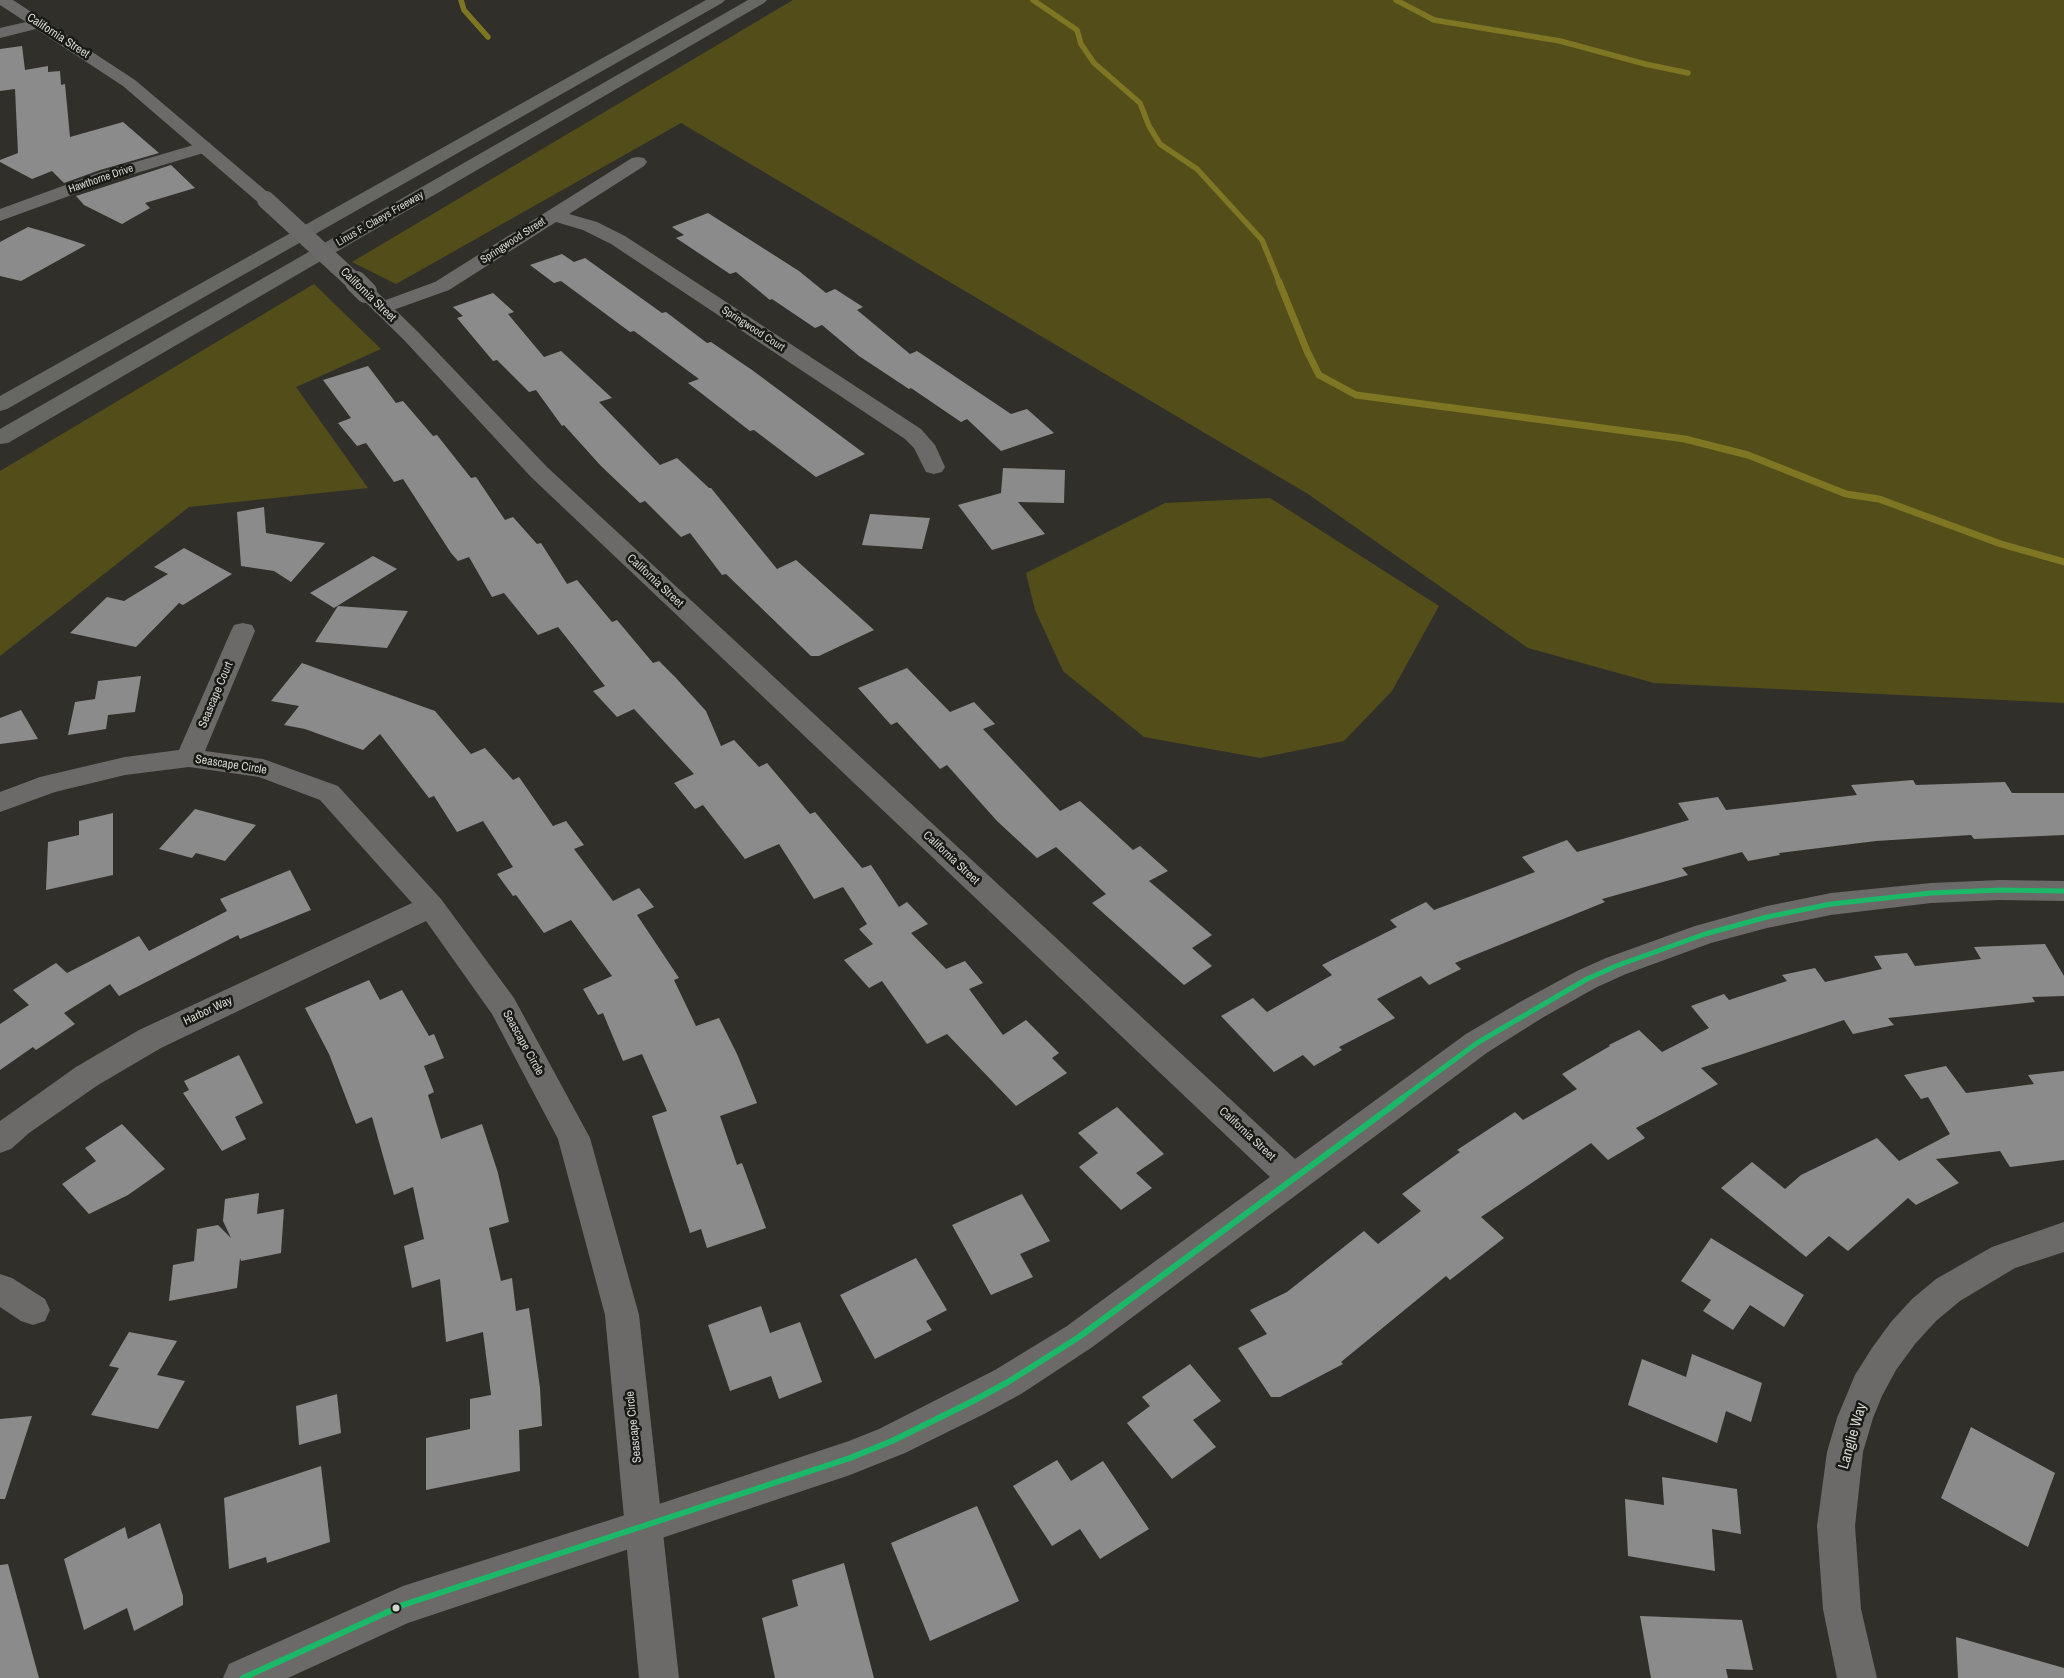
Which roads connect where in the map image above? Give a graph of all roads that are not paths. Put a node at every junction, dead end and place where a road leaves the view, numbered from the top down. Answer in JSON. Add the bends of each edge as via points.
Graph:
{"nodes":[{"id":1,"x":3,"y":0,"type":"edge"},
{"id":2,"x":717,"y":0,"type":"edge"},
{"id":3,"x":759,"y":0,"type":"edge"},
{"id":4,"x":40,"y":23,"type":"junction"},
{"id":5,"x":0,"y":33,"type":"edge"},
{"id":6,"x":204,"y":147,"type":"junction"},
{"id":7,"x":638,"y":162,"type":"dead end"},
{"id":8,"x":554,"y":214,"type":"junction"},
{"id":9,"x":0,"y":215,"type":"edge"},
{"id":10,"x":374,"y":300,"type":"junction"},
{"id":11,"x":0,"y":405,"type":"edge"},
{"id":12,"x":0,"y":438,"type":"edge"},
{"id":13,"x":934,"y":467,"type":"dead end"},
{"id":14,"x":243,"y":631,"type":"dead end"},
{"id":15,"x":189,"y":758,"type":"junction"},
{"id":16,"x":0,"y":802,"type":"edge"},
{"id":17,"x":2064,"y":891,"type":"edge"},
{"id":18,"x":431,"y":906,"type":"junction"},
{"id":19,"x":0,"y":1140,"type":"edge"},
{"id":20,"x":1294,"y":1179,"type":"junction"},
{"id":21,"x":2064,"y":1237,"type":"edge"},
{"id":22,"x":0,"y":1290,"type":"edge"},
{"id":23,"x":33,"y":1310,"type":"dead end"},
{"id":24,"x":644,"y":1527,"type":"junction"},
{"id":25,"x":243,"y":1678,"type":"edge"},
{"id":26,"x":659,"y":1678,"type":"edge"},
{"id":27,"x":1857,"y":1678,"type":"edge"}],
"edges":[{"from":1,"to":4,"type":"street","name":"California Street"},
{"from":2,"to":11,"type":"highway","name":"Linus F. Claeys Freeway"},
{"from":3,"to":12,"type":"highway","name":"Linus F. Claeys Freeway"},
{"from":4,"to":5,"type":"street"},
{"from":4,"to":6,"type":"street","name":"California Street","via":[[129,83]]},
{"from":6,"to":9,"type":"street","name":"Hawthorne Drive","via":[[107,176]]},
{"from":6,"to":10,"type":"street","name":"California Street","bridge":true},
{"from":7,"to":8,"type":"street","name":"Springwood Street"},
{"from":8,"to":10,"type":"street","name":"Springwood Street","via":[[442,286]]},
{"from":8,"to":13,"type":"street","name":"Springwood Court","via":[[618,240],[913,434],[924,445]]},
{"from":10,"to":20,"type":"street","name":"California Street","via":[[539,472]]},
{"from":14,"to":15,"type":"street","name":"Seascape Court"},
{"from":15,"to":16,"type":"street","name":"Seascape Circle","via":[[125,766],[49,784]]},
{"from":15,"to":18,"type":"street","name":"Seascape Circle","via":[[262,768],[329,793]]},
{"from":17,"to":20,"type":"street","via":[[1965,891],[1864,900],[1767,917],[1675,943],[1587,979],[1503,1026]]},
{"from":18,"to":19,"type":"street","name":"Harbor Way","via":[[150,1039],[87,1076]]},
{"from":18,"to":24,"type":"street","name":"Seascape Circle","via":[[503,1006],[574,1138],[622,1315]]},
{"from":20,"to":24,"type":"street","via":[[1079,1337],[971,1402],[850,1458]]},
{"from":21,"to":27,"type":"street","name":"Langlie Way","via":[[2004,1257],[1948,1290],[1903,1333],[1868,1387],[1846,1452],[1836,1526],[1842,1609]]},
{"from":22,"to":23,"type":"street"},
{"from":24,"to":25,"type":"street","via":[[402,1605]]},
{"from":24,"to":26,"type":"street","name":"Seascape Circle"}]}
